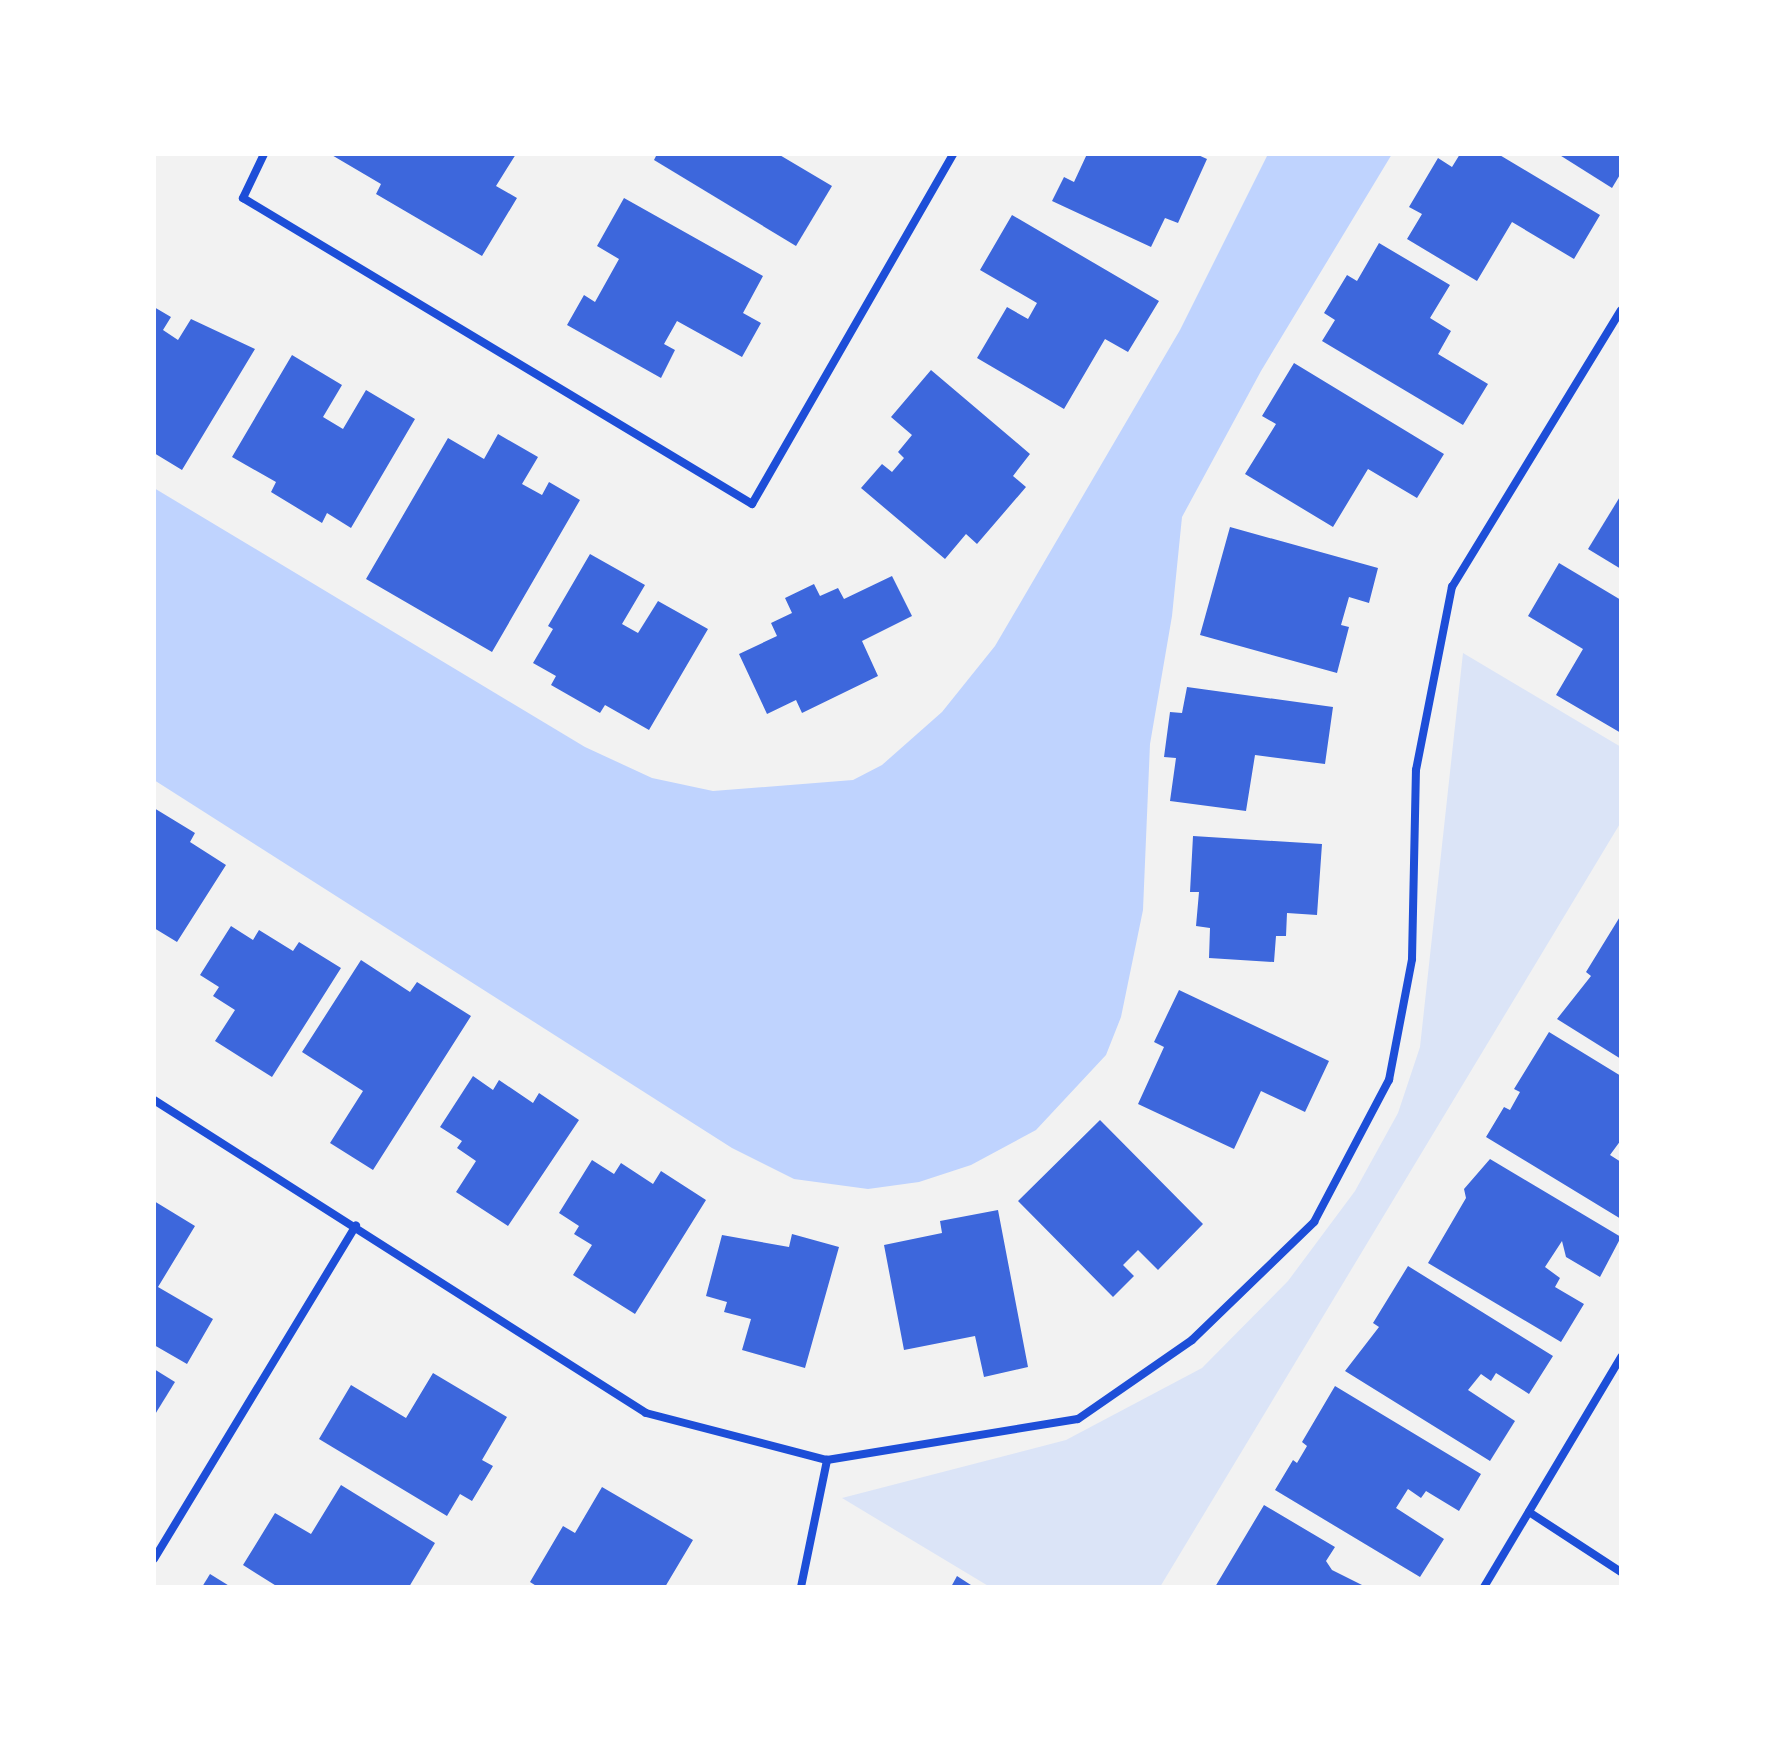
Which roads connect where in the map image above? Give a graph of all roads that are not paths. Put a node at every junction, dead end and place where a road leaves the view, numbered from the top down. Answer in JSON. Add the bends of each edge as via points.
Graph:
{"nodes":[{"id":1,"x":264,"y":154,"type":"edge"},
{"id":2,"x":953,"y":154,"type":"edge"},
{"id":3,"x":1621,"y":310,"type":"edge"},
{"id":4,"x":154,"y":1100,"type":"edge"},
{"id":5,"x":356,"y":1225,"type":"junction"},
{"id":6,"x":1621,"y":1357,"type":"edge"},
{"id":7,"x":827,"y":1460,"type":"junction"},
{"id":8,"x":1529,"y":1512,"type":"junction"},
{"id":9,"x":154,"y":1559,"type":"edge"},
{"id":10,"x":1621,"y":1572,"type":"edge"},
{"id":11,"x":801,"y":1587,"type":"edge"},
{"id":12,"x":1484,"y":1587,"type":"edge"}],
"edges":[{"from":1,"to":2,"type":"street","via":[[243,198],[752,504]]},
{"from":3,"to":7,"type":"street","via":[[1452,587],[1416,770],[1412,959],[1389,1080],[1314,1222],[1192,1340],[1078,1419]]},
{"from":4,"to":5,"type":"street"},
{"from":5,"to":7,"type":"street","via":[[646,1413]]},
{"from":5,"to":9,"type":"street"},
{"from":6,"to":8,"type":"street"},
{"from":7,"to":11,"type":"street"},
{"from":8,"to":10,"type":"street"},
{"from":8,"to":12,"type":"street"}]}
